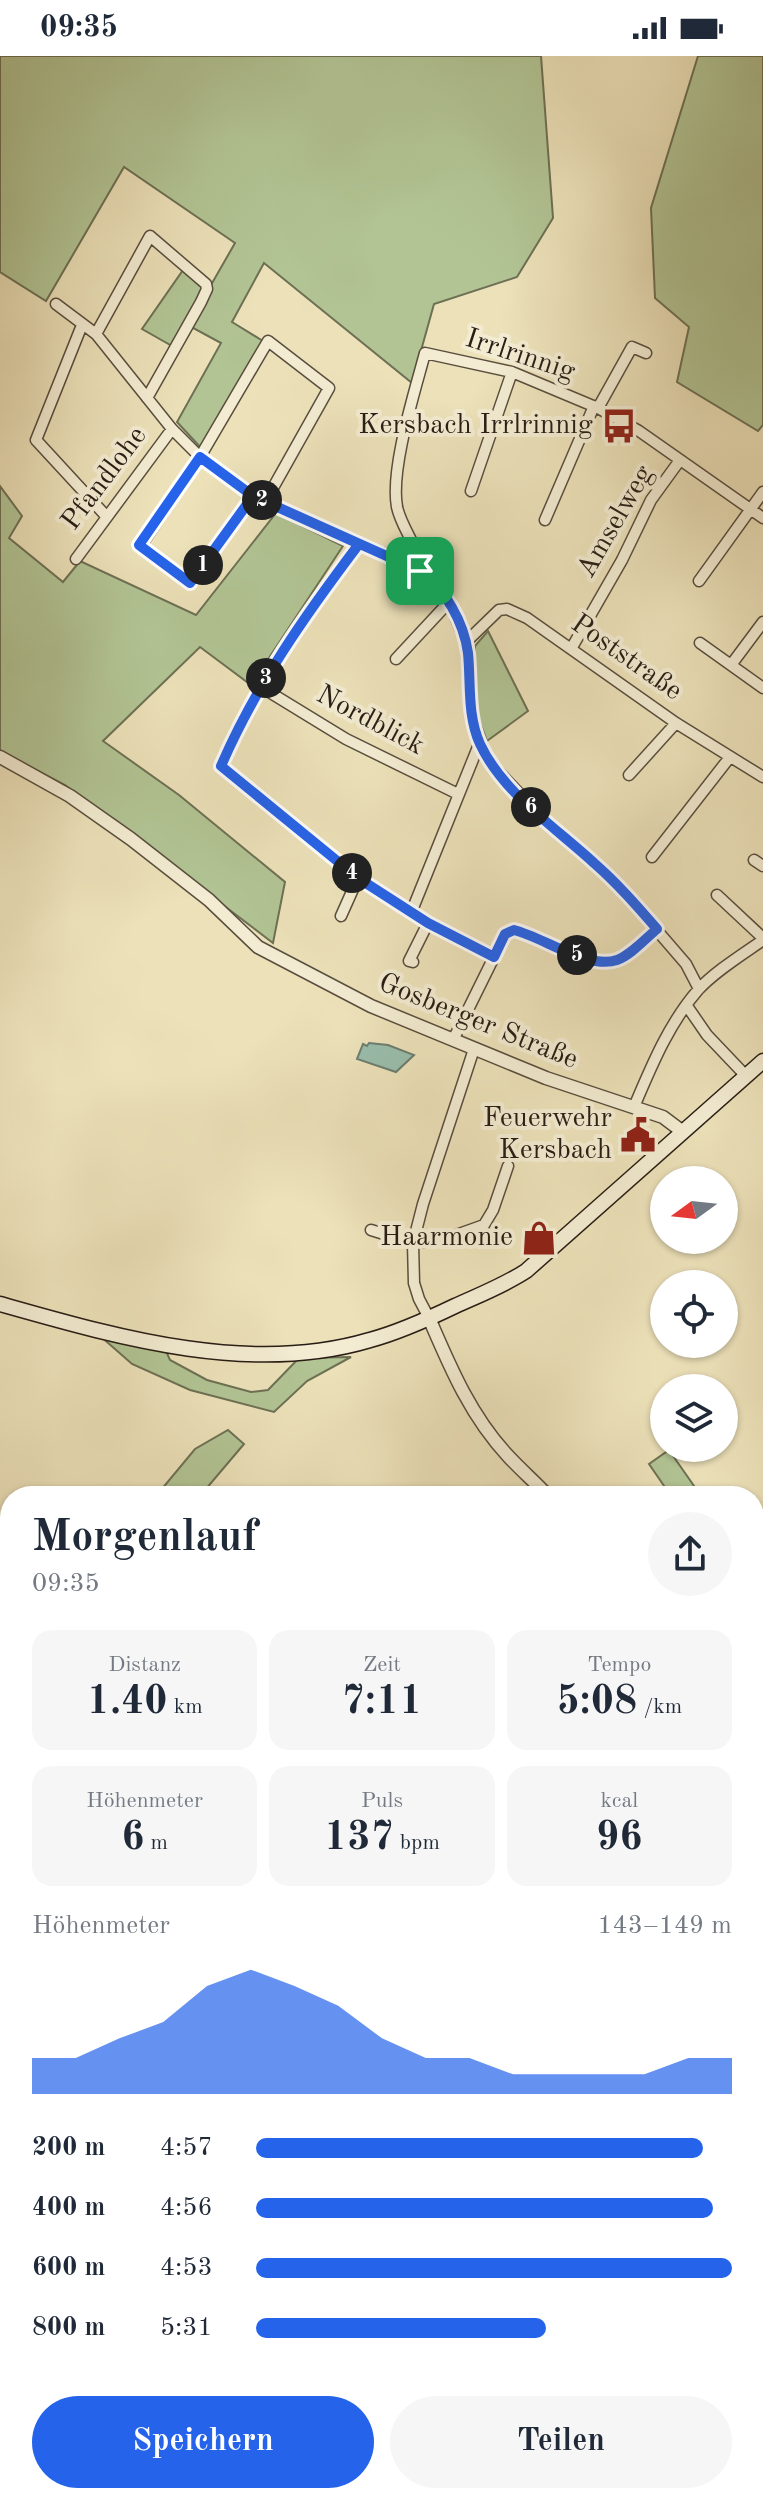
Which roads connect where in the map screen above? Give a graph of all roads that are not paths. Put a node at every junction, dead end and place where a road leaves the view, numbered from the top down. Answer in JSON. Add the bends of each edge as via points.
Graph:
{"nodes":[{"id":1,"x":56,"y":304,"type":"dead end"},
{"id":2,"x":82,"y":325,"type":"junction"},
{"id":3,"x":96,"y":334,"type":"junction"},
{"id":4,"x":646,"y":353,"type":"dead end"},
{"id":5,"x":512,"y":372,"type":"junction"},
{"id":6,"x":147,"y":398,"type":"junction"},
{"id":7,"x":596,"y":407,"type":"junction"},
{"id":8,"x":172,"y":429,"type":"junction"},
{"id":9,"x":200,"y":457,"type":"junction"},
{"id":10,"x":680,"y":460,"type":"junction"},
{"id":11,"x":471,"y":491,"type":"dead end"},
{"id":12,"x":763,"y":492,"type":"edge"},
{"id":13,"x":253,"y":496,"type":"junction"},
{"id":14,"x":265,"y":502,"type":"junction"},
{"id":15,"x":751,"y":511,"type":"junction"},
{"id":16,"x":107,"y":517,"type":"junction"},
{"id":17,"x":763,"y":518,"type":"edge"},
{"id":18,"x":545,"y":520,"type":"dead end"},
{"id":19,"x":359,"y":544,"type":"junction"},
{"id":20,"x":76,"y":559,"type":"dead end"},
{"id":21,"x":420,"y":571,"type":"junction"},
{"id":22,"x":699,"y":581,"type":"dead end"},
{"id":23,"x":449,"y":602,"type":"junction"},
{"id":24,"x":763,"y":622,"type":"edge"},
{"id":25,"x":466,"y":642,"type":"junction"},
{"id":26,"x":700,"y":643,"type":"dead end"},
{"id":27,"x":571,"y":649,"type":"junction"},
{"id":28,"x":396,"y":659,"type":"dead end"},
{"id":29,"x":731,"y":665,"type":"junction"},
{"id":30,"x":261,"y":687,"type":"junction"},
{"id":31,"x":763,"y":688,"type":"edge"},
{"id":32,"x":676,"y":723,"type":"junction"},
{"id":33,"x":480,"y":742,"type":"junction"},
{"id":34,"x":0,"y":757,"type":"edge"},
{"id":35,"x":730,"y":757,"type":"junction"},
{"id":36,"x":629,"y":775,"type":"dead end"},
{"id":37,"x":763,"y":777,"type":"edge"},
{"id":38,"x":458,"y":794,"type":"junction"},
{"id":39,"x":652,"y":857,"type":"dead end"},
{"id":40,"x":358,"y":878,"type":"junction"},
{"id":41,"x":717,"y":895,"type":"dead end"},
{"id":42,"x":411,"y":913,"type":"junction"},
{"id":43,"x":341,"y":916,"type":"dead end"},
{"id":44,"x":428,"y":923,"type":"junction"},
{"id":45,"x":657,"y":929,"type":"junction"},
{"id":46,"x":763,"y":939,"type":"edge"},
{"id":47,"x":494,"y":957,"type":"junction"},
{"id":48,"x":413,"y":962,"type":"dead end"},
{"id":49,"x":699,"y":989,"type":"junction"},
{"id":50,"x":687,"y":1006,"type":"junction"},
{"id":51,"x":453,"y":1040,"type":"junction"},
{"id":52,"x":474,"y":1049,"type":"junction"},
{"id":53,"x":763,"y":1061,"type":"edge"},
{"id":54,"x":746,"y":1076,"type":"junction"},
{"id":55,"x":634,"y":1107,"type":"junction"},
{"id":56,"x":683,"y":1132,"type":"junction"},
{"id":57,"x":508,"y":1166,"type":"dead end"},
{"id":58,"x":371,"y":1230,"type":"dead end"},
{"id":59,"x":413,"y":1243,"type":"junction"},
{"id":60,"x":0,"y":1304,"type":"edge"},
{"id":61,"x":434,"y":1316,"type":"junction"},
{"id":62,"x":538,"y":1486,"type":"edge"}],
"edges":[{"from":1,"to":2,"type":"street","name":"Pfandlohe"},
{"from":2,"to":3,"type":"street","name":"Pfandlohe"},
{"from":2,"to":16,"type":"street","via":[[36,440]]},
{"from":3,"to":6,"type":"street","name":"Pfandlohe"},
{"from":3,"to":6,"type":"street","via":[[150,236],[206,284]]},
{"from":4,"to":7,"type":"street","name":"Irrlrinnig","via":[[632,347]]},
{"from":5,"to":7,"type":"street","name":"Irrlrinnig"},
{"from":5,"to":11,"type":"street"},
{"from":5,"to":21,"type":"street","name":"Irrlrinnig","via":[[425,353],[395,482],[399,513],[420,556]]},
{"from":6,"to":8,"type":"street","name":"Pfandlohe"},
{"from":7,"to":10,"type":"street","name":"Irrlrinnig"},
{"from":7,"to":18,"type":"street"},
{"from":8,"to":9,"type":"street","name":"Pfandlohe"},
{"from":8,"to":16,"type":"street","name":"Pfandlohe"},
{"from":9,"to":13,"type":"street","name":"Pfandlohe"},
{"from":9,"to":13,"type":"street","via":[[139,545],[190,583]]},
{"from":9,"to":14,"type":"street","via":[[268,341],[329,388]]},
{"from":10,"to":15,"type":"street","name":"Irrlrinnig"},
{"from":10,"to":27,"type":"street","name":"Amselweg","via":[[651,500]]},
{"from":12,"to":15,"type":"street"},
{"from":13,"to":14,"type":"street","name":"Pfandlohe"},
{"from":14,"to":19,"type":"street","name":"Pfandlohe"},
{"from":15,"to":17,"type":"street","name":"Irrlrinnig"},
{"from":15,"to":22,"type":"street"},
{"from":16,"to":20,"type":"street","name":"Pfandlohe"},
{"from":19,"to":21,"type":"street","name":"Pfandlohe"},
{"from":19,"to":30,"type":"street"},
{"from":21,"to":23,"type":"street"},
{"from":23,"to":25,"type":"street"},
{"from":23,"to":28,"type":"street"},
{"from":24,"to":29,"type":"street"},
{"from":25,"to":27,"type":"street","name":"Poststraße","via":[[494,613],[507,609]]},
{"from":25,"to":33,"type":"street","via":[[472,719]]},
{"from":26,"to":29,"type":"street"},
{"from":27,"to":32,"type":"street","name":"Poststraße"},
{"from":29,"to":31,"type":"street"},
{"from":30,"to":38,"type":"street","name":"Nordblick","via":[[346,739]]},
{"from":30,"to":40,"type":"street","via":[[221,766]]},
{"from":32,"to":35,"type":"street","name":"Poststraße"},
{"from":32,"to":36,"type":"street"},
{"from":33,"to":38,"type":"street"},
{"from":33,"to":45,"type":"street","via":[[518,794],[617,884]]},
{"from":34,"to":51,"type":"street","name":"Gosberger Straße","via":[[70,796],[131,839],[209,900],[258,947],[371,1006]]},
{"from":35,"to":37,"type":"street","name":"Poststraße"},
{"from":35,"to":39,"type":"street"},
{"from":38,"to":42,"type":"street"},
{"from":40,"to":42,"type":"street"},
{"from":40,"to":43,"type":"street"},
{"from":41,"to":46,"type":"street"},
{"from":42,"to":44,"type":"street"},
{"from":44,"to":47,"type":"street"},
{"from":44,"to":48,"type":"street","via":[[409,961]]},
{"from":45,"to":47,"type":"street","via":[[620,959],[606,963],[514,930],[505,934]]},
{"from":45,"to":49,"type":"street"},
{"from":46,"to":49,"type":"street"},
{"from":47,"to":51,"type":"street"},
{"from":49,"to":50,"type":"street"},
{"from":50,"to":54,"type":"street"},
{"from":50,"to":55,"type":"street"},
{"from":51,"to":52,"type":"street","name":"Gosberger Straße"},
{"from":52,"to":55,"type":"street","name":"Gosberger Straße"},
{"from":52,"to":59,"type":"street"},
{"from":53,"to":54,"type":"main road"},
{"from":54,"to":56,"type":"main road"},
{"from":55,"to":56,"type":"street","name":"Gosberger Straße","via":[[663,1117]]},
{"from":56,"to":61,"type":"main road","via":[[526,1271]]},
{"from":57,"to":59,"type":"street","via":[[484,1225],[442,1240]]},
{"from":58,"to":59,"type":"street"},
{"from":59,"to":61,"type":"street","via":[[414,1283],[419,1299]]},
{"from":60,"to":61,"type":"main road","via":[[141,1341],[239,1353],[297,1352],[368,1341]]},
{"from":61,"to":62,"type":"street","via":[[446,1360],[469,1403],[508,1457]]}]}
